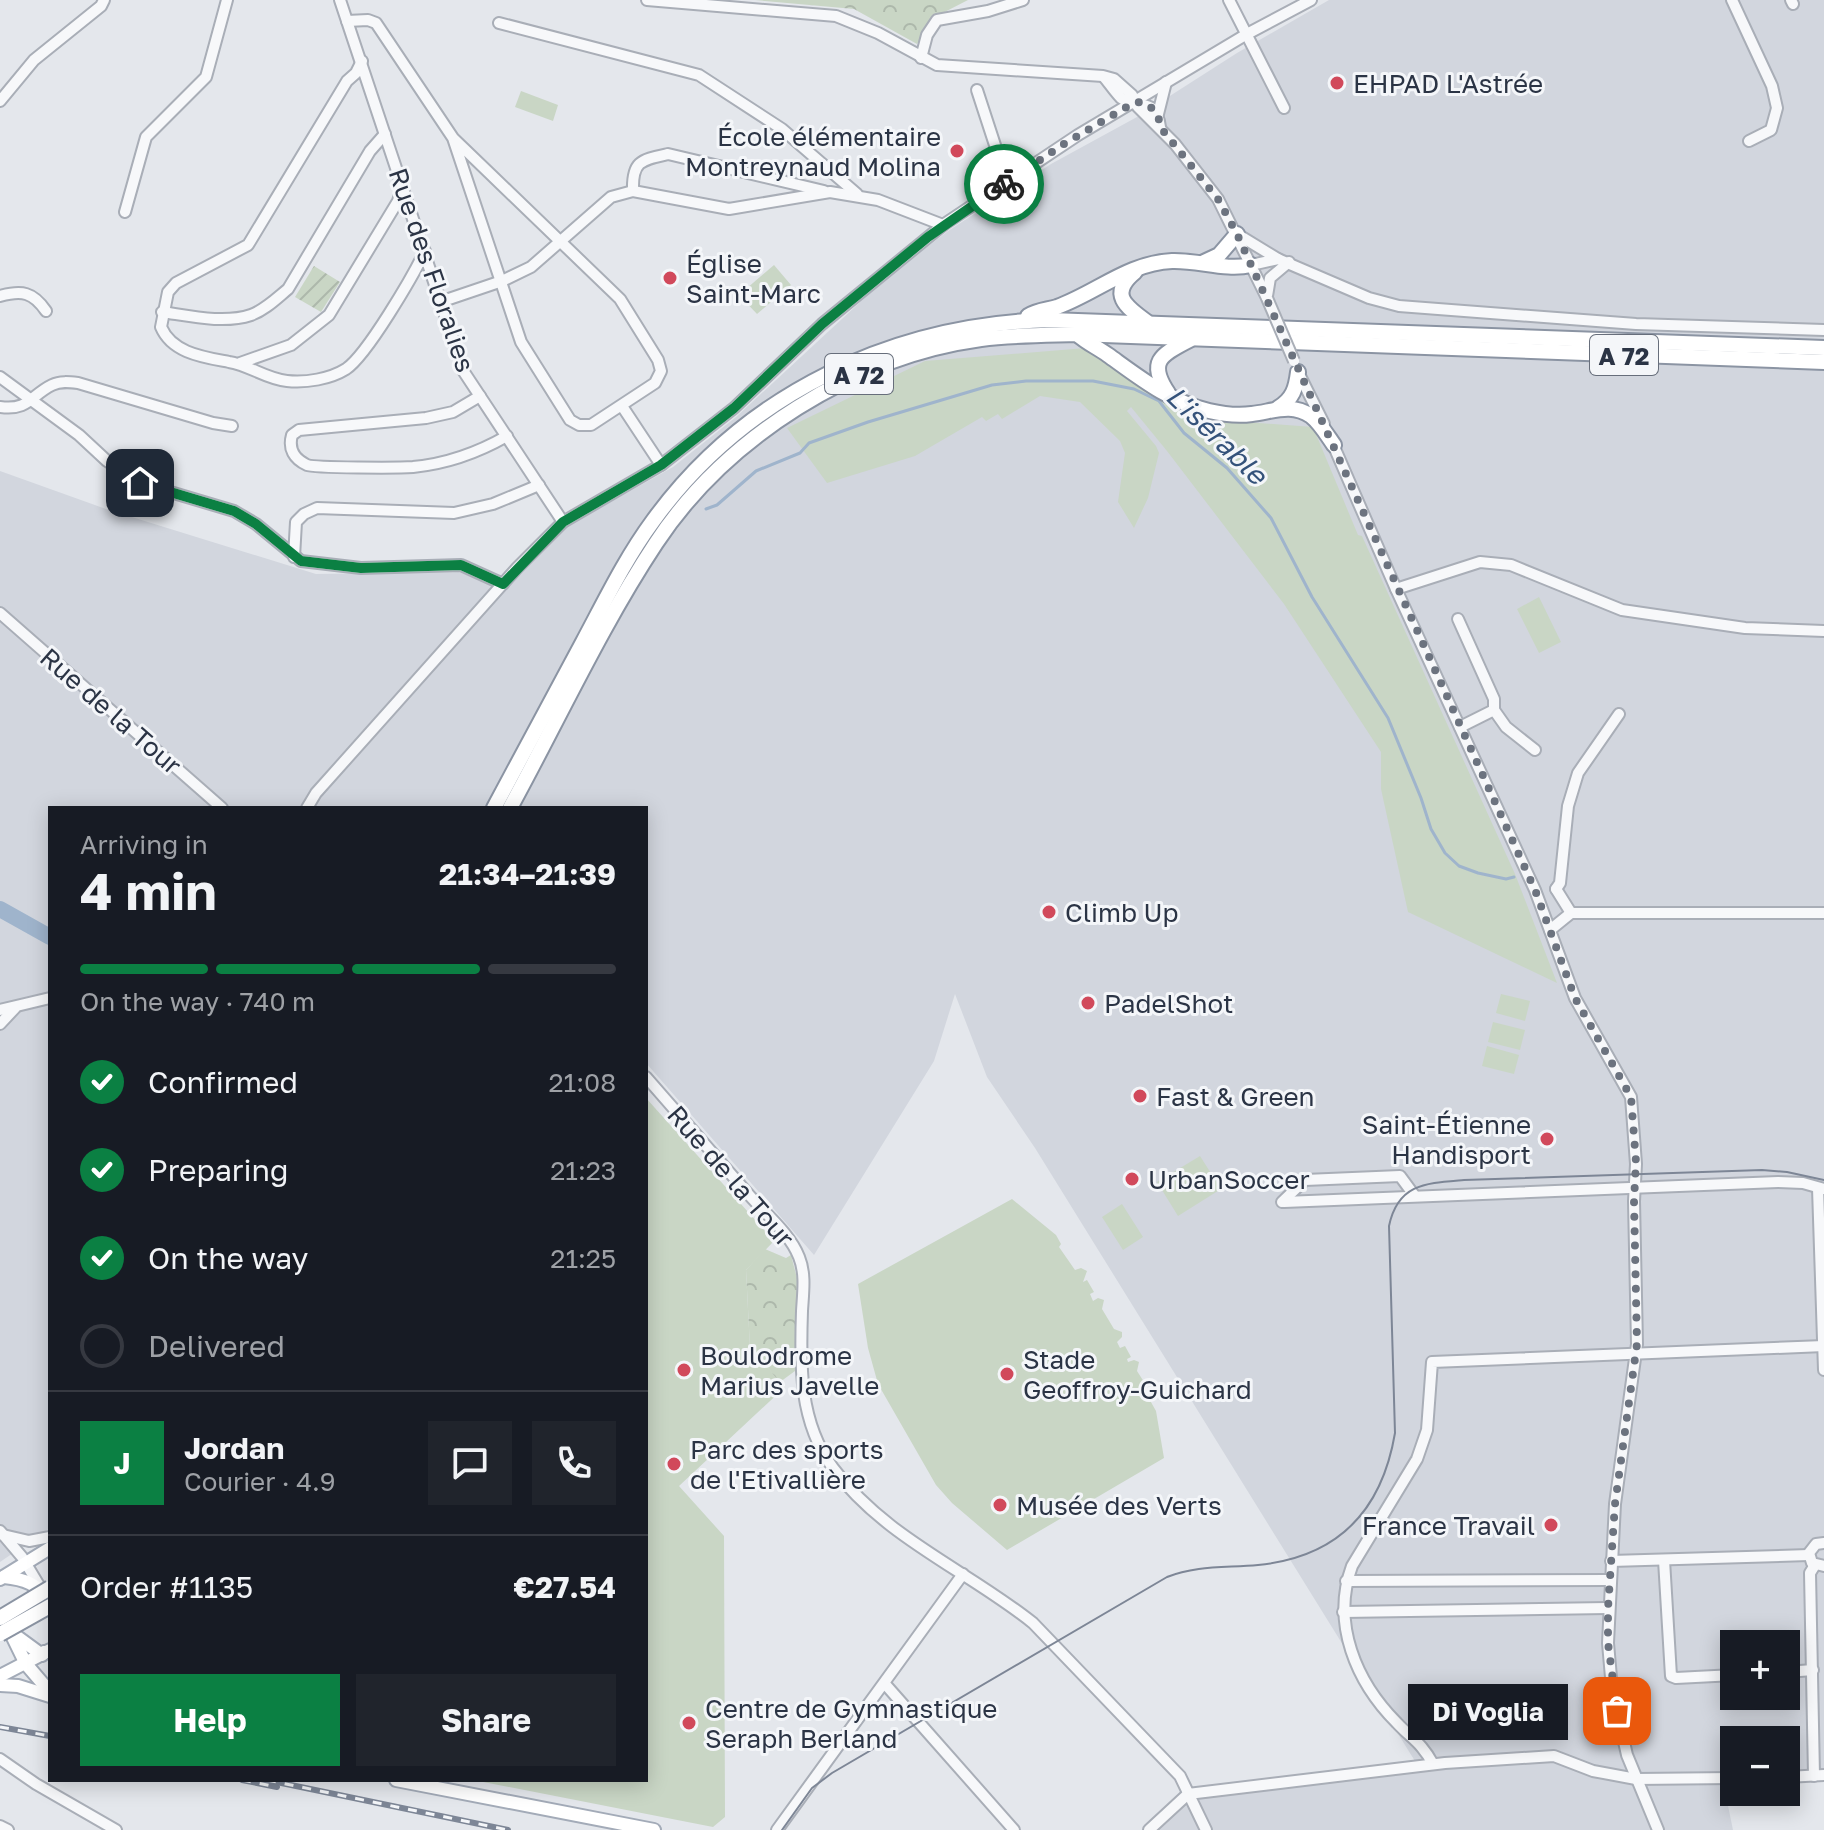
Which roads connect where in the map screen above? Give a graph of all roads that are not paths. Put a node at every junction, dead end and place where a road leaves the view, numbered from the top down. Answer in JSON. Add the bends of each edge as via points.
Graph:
{"nodes":[{"id":1,"x":104,"y":0,"type":"edge"},
{"id":2,"x":227,"y":0,"type":"edge"},
{"id":3,"x":340,"y":0,"type":"edge"},
{"id":4,"x":647,"y":0,"type":"edge"},
{"id":5,"x":1023,"y":0,"type":"edge"},
{"id":6,"x":1229,"y":0,"type":"edge"},
{"id":7,"x":1311,"y":0,"type":"edge"},
{"id":8,"x":1732,"y":0,"type":"edge"},
{"id":9,"x":347,"y":21,"type":"junction"},
{"id":10,"x":499,"y":23,"type":"dead end"},
{"id":11,"x":1247,"y":34,"type":"junction"},
{"id":12,"x":921,"y":58,"type":"junction"},
{"id":13,"x":362,"y":61,"type":"junction"},
{"id":14,"x":1166,"y":82,"type":"junction"},
{"id":15,"x":977,"y":90,"type":"dead end"},
{"id":16,"x":0,"y":101,"type":"edge"},
{"id":17,"x":1135,"y":102,"type":"junction"},
{"id":18,"x":1284,"y":108,"type":"dead end"},
{"id":19,"x":1158,"y":114,"type":"junction"},
{"id":20,"x":1160,"y":127,"type":"junction"},
{"id":21,"x":385,"y":134,"type":"junction"},
{"id":22,"x":453,"y":138,"type":"junction"},
{"id":23,"x":1749,"y":141,"type":"dead end"},
{"id":24,"x":1007,"y":182,"type":"junction"},
{"id":25,"x":402,"y":186,"type":"junction"},
{"id":26,"x":633,"y":191,"type":"junction"},
{"id":27,"x":830,"y":192,"type":"junction"},
{"id":28,"x":858,"y":195,"type":"junction"},
{"id":29,"x":125,"y":212,"type":"dead end"},
{"id":30,"x":943,"y":225,"type":"junction"},
{"id":31,"x":1237,"y":234,"type":"junction"},
{"id":32,"x":560,"y":242,"type":"junction"},
{"id":33,"x":425,"y":251,"type":"junction"},
{"id":34,"x":1278,"y":259,"type":"junction"},
{"id":35,"x":1204,"y":262,"type":"junction"},
{"id":36,"x":1289,"y":262,"type":"junction"},
{"id":37,"x":1251,"y":265,"type":"junction"},
{"id":38,"x":1142,"y":267,"type":"junction"},
{"id":39,"x":502,"y":281,"type":"junction"},
{"id":40,"x":0,"y":296,"type":"edge"},
{"id":41,"x":1267,"y":298,"type":"junction"},
{"id":42,"x":440,"y":302,"type":"junction"},
{"id":43,"x":46,"y":311,"type":"dead end"},
{"id":44,"x":162,"y":312,"type":"junction"},
{"id":45,"x":1023,"y":321,"type":"junction"},
{"id":46,"x":1147,"y":323,"type":"junction"},
{"id":47,"x":1824,"y":330,"type":"edge"},
{"id":48,"x":1077,"y":334,"type":"junction"},
{"id":49,"x":1193,"y":338,"type":"junction"},
{"id":50,"x":1824,"y":348,"type":"edge"},
{"id":51,"x":1824,"y":362,"type":"edge"},
{"id":52,"x":240,"y":363,"type":"junction"},
{"id":53,"x":1296,"y":366,"type":"junction"},
{"id":54,"x":0,"y":377,"type":"edge"},
{"id":55,"x":480,"y":396,"type":"junction"},
{"id":56,"x":1170,"y":397,"type":"junction"},
{"id":57,"x":32,"y":401,"type":"junction"},
{"id":58,"x":622,"y":406,"type":"junction"},
{"id":59,"x":0,"y":407,"type":"edge"},
{"id":60,"x":1278,"y":408,"type":"junction"},
{"id":61,"x":232,"y":426,"type":"dead end"},
{"id":62,"x":507,"y":436,"type":"junction"},
{"id":63,"x":1334,"y":445,"type":"junction"},
{"id":64,"x":661,"y":465,"type":"junction"},
{"id":65,"x":539,"y":485,"type":"junction"},
{"id":66,"x":563,"y":522,"type":"junction"},
{"id":67,"x":294,"y":557,"type":"junction"},
{"id":68,"x":503,"y":584,"type":"junction"},
{"id":69,"x":1396,"y":589,"type":"junction"},
{"id":70,"x":0,"y":613,"type":"edge"},
{"id":71,"x":1458,"y":619,"type":"dead end"},
{"id":72,"x":1824,"y":631,"type":"edge"},
{"id":73,"x":1494,"y":710,"type":"junction"},
{"id":74,"x":1619,"y":714,"type":"dead end"},
{"id":75,"x":1460,"y":727,"type":"junction"},
{"id":76,"x":1535,"y":750,"type":"dead end"},
{"id":77,"x":220,"y":806,"type":"edge"},
{"id":78,"x":308,"y":806,"type":"edge"},
{"id":79,"x":495,"y":806,"type":"edge"},
{"id":80,"x":511,"y":806,"type":"edge"},
{"id":81,"x":1556,"y":889,"type":"junction"},
{"id":82,"x":1535,"y":890,"type":"junction"},
{"id":83,"x":1571,"y":913,"type":"junction"},
{"id":84,"x":1824,"y":913,"type":"edge"},
{"id":85,"x":1550,"y":930,"type":"junction"},
{"id":86,"x":48,"y":998,"type":"edge"},
{"id":87,"x":16,"y":1006,"type":"junction"},
{"id":88,"x":0,"y":1010,"type":"edge"},
{"id":89,"x":0,"y":1024,"type":"edge"},
{"id":90,"x":648,"y":1079,"type":"edge"},
{"id":91,"x":1636,"y":1187,"type":"junction"},
{"id":92,"x":1821,"y":1188,"type":"edge"},
{"id":93,"x":1414,"y":1195,"type":"junction"},
{"id":94,"x":1824,"y":1346,"type":"edge"},
{"id":95,"x":1637,"y":1353,"type":"junction"},
{"id":96,"x":1824,"y":1370,"type":"edge"},
{"id":97,"x":2,"y":1533,"type":"edge"},
{"id":98,"x":48,"y":1537,"type":"edge"},
{"id":99,"x":1824,"y":1543,"type":"edge"},
{"id":100,"x":48,"y":1549,"type":"edge"},
{"id":101,"x":1664,"y":1560,"type":"junction"},
{"id":102,"x":1611,"y":1561,"type":"junction"},
{"id":103,"x":1816,"y":1562,"type":"edge"},
{"id":104,"x":26,"y":1564,"type":"junction"},
{"id":105,"x":963,"y":1574,"type":"junction"},
{"id":106,"x":2,"y":1578,"type":"edge"},
{"id":107,"x":1610,"y":1580,"type":"junction"},
{"id":108,"x":1346,"y":1581,"type":"junction"},
{"id":109,"x":45,"y":1587,"type":"edge"},
{"id":110,"x":48,"y":1604,"type":"edge"},
{"id":111,"x":1608,"y":1608,"type":"junction"},
{"id":112,"x":0,"y":1611,"type":"edge"},
{"id":113,"x":1343,"y":1612,"type":"junction"},
{"id":114,"x":0,"y":1618,"type":"edge"},
{"id":115,"x":5,"y":1633,"type":"edge"},
{"id":116,"x":46,"y":1652,"type":"edge"},
{"id":117,"x":26,"y":1664,"type":"junction"},
{"id":118,"x":1813,"y":1670,"type":"junction"},
{"id":119,"x":1800,"y":1671,"type":"edge"},
{"id":120,"x":0,"y":1676,"type":"edge"},
{"id":121,"x":1720,"y":1676,"type":"edge"},
{"id":122,"x":885,"y":1684,"type":"junction"},
{"id":123,"x":0,"y":1685,"type":"edge"},
{"id":124,"x":48,"y":1692,"type":"edge"},
{"id":125,"x":48,"y":1694,"type":"edge"},
{"id":126,"x":0,"y":1759,"type":"edge"},
{"id":127,"x":1433,"y":1764,"type":"junction"},
{"id":128,"x":1819,"y":1776,"type":"edge"},
{"id":129,"x":1720,"y":1778,"type":"edge"},
{"id":130,"x":1636,"y":1779,"type":"junction"},
{"id":131,"x":406,"y":1782,"type":"edge"},
{"id":132,"x":1188,"y":1794,"type":"junction"},
{"id":133,"x":0,"y":1826,"type":"edge"},
{"id":134,"x":8,"y":1830,"type":"edge"},
{"id":135,"x":116,"y":1830,"type":"edge"},
{"id":136,"x":654,"y":1830,"type":"edge"},
{"id":137,"x":777,"y":1830,"type":"edge"},
{"id":138,"x":1014,"y":1830,"type":"edge"},
{"id":139,"x":1149,"y":1830,"type":"edge"},
{"id":140,"x":1206,"y":1830,"type":"edge"},
{"id":141,"x":1658,"y":1830,"type":"edge"}],
"edges":[{"from":1,"to":16,"type":"street","via":[[34,60]]},
{"from":2,"to":29,"type":"street","via":[[206,77],[146,137]]},
{"from":3,"to":9,"type":"street","name":"Rue des Floralies"},
{"from":4,"to":12,"type":"street","via":[[836,16]]},
{"from":5,"to":12,"type":"street","via":[[937,20]]},
{"from":6,"to":11,"type":"street"},
{"from":7,"to":11,"type":"street"},
{"from":8,"to":23,"type":"street","via":[[1777,108],[1771,130]]},
{"from":9,"to":13,"type":"street","name":"Rue des Floralies"},
{"from":9,"to":22,"type":"street","via":[[376,23]]},
{"from":10,"to":28,"type":"street","via":[[699,75],[782,129]]},
{"from":11,"to":14,"type":"street"},
{"from":11,"to":18,"type":"street"},
{"from":12,"to":17,"type":"street","via":[[937,65],[1103,76],[1123,99]]},
{"from":13,"to":21,"type":"street","name":"Rue des Floralies"},
{"from":13,"to":44,"type":"street","via":[[248,245],[176,283]]},
{"from":14,"to":17,"type":"street"},
{"from":14,"to":19,"type":"street"},
{"from":15,"to":24,"type":"street"},
{"from":17,"to":19,"type":"street","via":[[1146,103]]},
{"from":17,"to":20,"type":"street"},
{"from":17,"to":24,"type":"street"},
{"from":19,"to":20,"type":"street"},
{"from":20,"to":31,"type":"street","via":[[1218,199]]},
{"from":21,"to":25,"type":"street","name":"Rue des Floralies"},
{"from":21,"to":44,"type":"street","via":[[282,295],[254,314],[233,319]]},
{"from":22,"to":32,"type":"street"},
{"from":22,"to":39,"type":"street"},
{"from":24,"to":30,"type":"street"},
{"from":25,"to":33,"type":"street","name":"Rue des Floralies"},
{"from":25,"to":52,"type":"street","via":[[329,315],[291,345]]},
{"from":26,"to":27,"type":"street","via":[[729,209]]},
{"from":26,"to":27,"type":"street","via":[[632,172],[643,159],[668,154]]},
{"from":26,"to":32,"type":"street","via":[[611,197]]},
{"from":27,"to":28,"type":"street"},
{"from":28,"to":30,"type":"street"},
{"from":30,"to":64,"type":"street"},
{"from":31,"to":34,"type":"street"},
{"from":31,"to":35,"type":"highway","via":[[1219,255]]},
{"from":31,"to":37,"type":"street"},
{"from":32,"to":39,"type":"street","via":[[531,267]]},
{"from":32,"to":58,"type":"street","via":[[620,299],[661,366],[655,383]]},
{"from":33,"to":42,"type":"street","name":"Rue des Floralies"},
{"from":33,"to":52,"type":"street","via":[[365,350],[346,369],[308,381],[284,381]]},
{"from":34,"to":36,"type":"street"},
{"from":34,"to":37,"type":"street"},
{"from":35,"to":37,"type":"highway"},
{"from":35,"to":38,"type":"highway"},
{"from":36,"to":41,"type":"street","via":[[1270,278]]},
{"from":36,"to":47,"type":"street","via":[[1399,306],[1636,324]]},
{"from":37,"to":41,"type":"street"},
{"from":38,"to":45,"type":"highway"},
{"from":38,"to":46,"type":"highway","via":[[1121,292],[1127,307]]},
{"from":39,"to":42,"type":"street"},
{"from":39,"to":58,"type":"street","via":[[521,342],[570,420],[591,425]]},
{"from":40,"to":43,"type":"street","via":[[28,294]]},
{"from":41,"to":53,"type":"street","bridge":true},
{"from":42,"to":55,"type":"street","name":"Rue des Floralies","via":[[464,372]]},
{"from":44,"to":52,"type":"street","via":[[161,327],[171,343]]},
{"from":45,"to":46,"type":"highway","number":"A 72"},
{"from":45,"to":79,"type":"highway","number":"A 72","via":[[931,334],[849,363],[778,402],[718,449],[663,508],[628,557]]},
{"from":46,"to":50,"type":"highway","number":"A 72"},
{"from":48,"to":49,"type":"highway","number":"A 72"},
{"from":48,"to":56,"type":"highway"},
{"from":48,"to":80,"type":"highway","number":"A 72","via":[[978,339],[908,356],[852,377],[795,408],[747,444],[701,487],[657,540]]},
{"from":49,"to":51,"type":"highway","number":"A 72"},
{"from":49,"to":56,"type":"highway","via":[[1159,359],[1160,382]]},
{"from":53,"to":60,"type":"highway","via":[[1296,389]]},
{"from":53,"to":63,"type":"street"},
{"from":54,"to":57,"type":"street"},
{"from":55,"to":62,"type":"street","name":"Rue des Floralies"},
{"from":55,"to":62,"type":"street","via":[[453,412],[426,418],[299,430],[292,435],[291,449],[309,466],[412,467],[458,457]]},
{"from":56,"to":60,"type":"highway","via":[[1221,414]]},
{"from":57,"to":59,"type":"street"},
{"from":57,"to":61,"type":"street","via":[[51,385],[78,383]]},
{"from":57,"to":67,"type":"street","via":[[140,483],[234,511]]},
{"from":58,"to":64,"type":"street"},
{"from":60,"to":63,"type":"highway","via":[[1309,415]]},
{"from":62,"to":65,"type":"street","name":"Rue des Floralies"},
{"from":63,"to":69,"type":"street"},
{"from":64,"to":66,"type":"street"},
{"from":65,"to":66,"type":"street","name":"Rue des Floralies"},
{"from":65,"to":67,"type":"street","via":[[454,513],[317,508],[296,522]]},
{"from":66,"to":68,"type":"street"},
{"from":67,"to":68,"type":"street","via":[[361,568],[461,565]]},
{"from":68,"to":78,"type":"street"},
{"from":69,"to":72,"type":"street","via":[[1480,562],[1511,565],[1622,610],[1745,628]]},
{"from":69,"to":75,"type":"street"},
{"from":70,"to":77,"type":"street","name":"Rue de la Tour"},
{"from":71,"to":73,"type":"street","via":[[1494,699]]},
{"from":73,"to":75,"type":"street"},
{"from":73,"to":76,"type":"street"},
{"from":74,"to":81,"type":"street","via":[[1578,773]]},
{"from":75,"to":82,"type":"street"},
{"from":81,"to":82,"type":"street"},
{"from":81,"to":83,"type":"street"},
{"from":82,"to":85,"type":"street"},
{"from":83,"to":84,"type":"street"},
{"from":83,"to":85,"type":"street"},
{"from":85,"to":91,"type":"street","via":[[1575,998],[1631,1097]]},
{"from":86,"to":87,"type":"street"},
{"from":87,"to":88,"type":"street"},
{"from":87,"to":89,"type":"street"},
{"from":90,"to":105,"type":"street","name":"Rue de la Tour","via":[[800,1258],[801,1383],[823,1452],[876,1515]]},
{"from":91,"to":92,"type":"street","via":[[1792,1182]]},
{"from":91,"to":93,"type":"street"},
{"from":91,"to":95,"type":"street"},
{"from":92,"to":94,"type":"street"},
{"from":93,"to":93,"type":"street","via":[[1400,1176],[1305,1180],[1281,1201]]},
{"from":94,"to":95,"type":"street"},
{"from":94,"to":96,"type":"street"},
{"from":95,"to":102,"type":"street"},
{"from":95,"to":108,"type":"street","via":[[1432,1362],[1427,1430],[1417,1459]]},
{"from":97,"to":98,"type":"street","via":[[29,1541]]},
{"from":97,"to":104,"type":"street"},
{"from":99,"to":103,"type":"street","via":[[1816,1544]]},
{"from":100,"to":104,"type":"main road"},
{"from":101,"to":102,"type":"street"},
{"from":101,"to":103,"type":"street"},
{"from":101,"to":121,"type":"street","via":[[1671,1676]]},
{"from":102,"to":107,"type":"street"},
{"from":103,"to":118,"type":"street","via":[[1810,1573]]},
{"from":104,"to":106,"type":"main road"},
{"from":104,"to":109,"type":"street"},
{"from":105,"to":122,"type":"street"},
{"from":105,"to":132,"type":"street","name":"Rue de la Tour","via":[[1033,1623],[1180,1776]]},
{"from":106,"to":109,"type":"main road"},
{"from":107,"to":108,"type":"street"},
{"from":107,"to":111,"type":"street"},
{"from":108,"to":113,"type":"street"},
{"from":109,"to":114,"type":"highway","bridge":true},
{"from":110,"to":115,"type":"highway","bridge":true},
{"from":111,"to":113,"type":"street"},
{"from":111,"to":130,"type":"street","via":[[1612,1689]]},
{"from":112,"to":115,"type":"main road"},
{"from":113,"to":127,"type":"street","via":[[1357,1671],[1396,1723],[1423,1745]]},
{"from":115,"to":116,"type":"main road"},
{"from":115,"to":117,"type":"main road"},
{"from":116,"to":117,"type":"main road"},
{"from":117,"to":120,"type":"main road"},
{"from":117,"to":124,"type":"main road"},
{"from":118,"to":119,"type":"street"},
{"from":118,"to":128,"type":"street"},
{"from":122,"to":137,"type":"street"},
{"from":122,"to":138,"type":"street"},
{"from":123,"to":125,"type":"main road"},
{"from":126,"to":135,"type":"street"},
{"from":127,"to":130,"type":"street","via":[[1554,1756]]},
{"from":127,"to":132,"type":"street"},
{"from":129,"to":130,"type":"street"},
{"from":130,"to":141,"type":"street"},
{"from":131,"to":136,"type":"main road"},
{"from":132,"to":139,"type":"street"},
{"from":132,"to":140,"type":"street","name":"Rue de la Tour"},
{"from":133,"to":134,"type":"street"}]}
